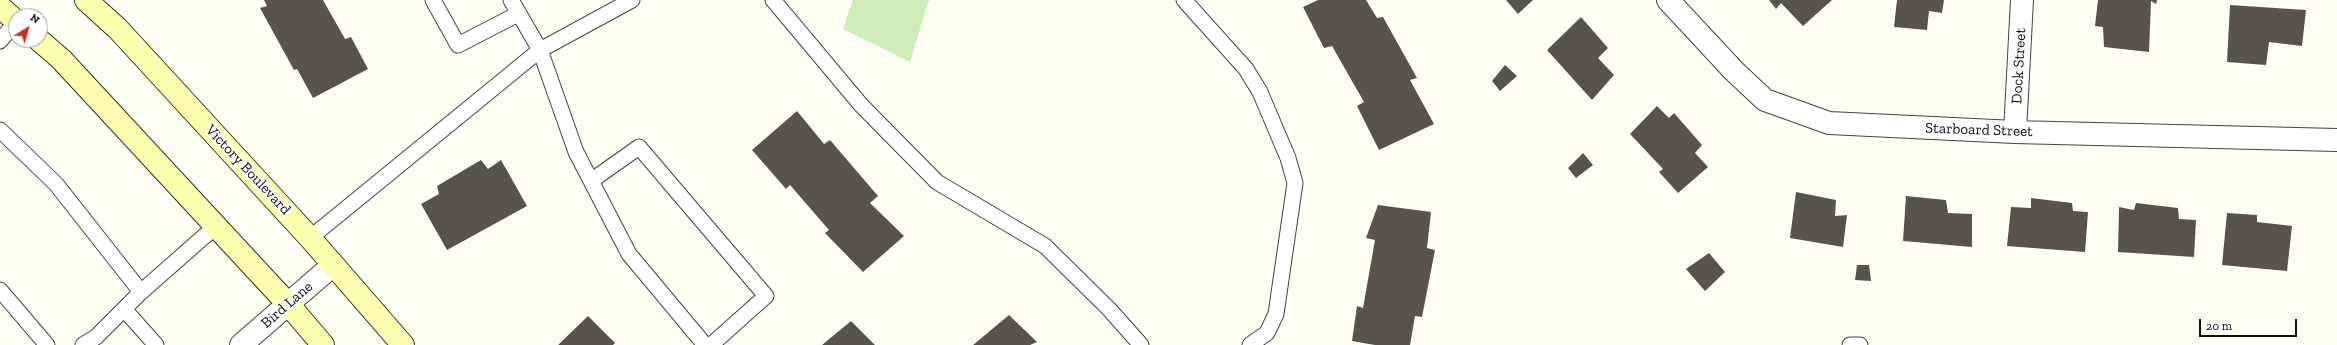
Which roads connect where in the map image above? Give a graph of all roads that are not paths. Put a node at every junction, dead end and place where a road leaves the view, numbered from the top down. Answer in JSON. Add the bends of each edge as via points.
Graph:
{"nodes":[{"id":1,"x":86,"y":0,"type":"edge"},
{"id":2,"x":433,"y":0,"type":"edge"},
{"id":3,"x":511,"y":0,"type":"edge"},
{"id":4,"x":632,"y":0,"type":"edge"},
{"id":5,"x":773,"y":0,"type":"edge"},
{"id":6,"x":1184,"y":0,"type":"edge"},
{"id":7,"x":1668,"y":0,"type":"edge"},
{"id":8,"x":2022,"y":0,"type":"edge"},
{"id":9,"x":0,"y":7,"type":"edge"},
{"id":10,"x":8,"y":14,"type":"edge"},
{"id":11,"x":518,"y":14,"type":"junction"},
{"id":12,"x":8,"y":30,"type":"edge"},
{"id":13,"x":0,"y":40,"type":"edge"},
{"id":14,"x":48,"y":48,"type":"edge"},
{"id":15,"x":540,"y":50,"type":"junction"},
{"id":16,"x":0,"y":130,"type":"edge"},
{"id":17,"x":2015,"y":132,"type":"junction"},
{"id":18,"x":2337,"y":140,"type":"edge"},
{"id":19,"x":591,"y":181,"type":"junction"},
{"id":20,"x":216,"y":226,"type":"junction"},
{"id":21,"x":310,"y":238,"type":"junction"},
{"id":22,"x":333,"y":265,"type":"junction"},
{"id":23,"x":0,"y":290,"type":"edge"},
{"id":24,"x":141,"y":292,"type":"junction"},
{"id":25,"x":288,"y":304,"type":"junction"},
{"id":26,"x":124,"y":309,"type":"junction"},
{"id":27,"x":47,"y":345,"type":"edge"},
{"id":28,"x":83,"y":345,"type":"edge"},
{"id":29,"x":156,"y":345,"type":"edge"},
{"id":30,"x":242,"y":345,"type":"edge"},
{"id":31,"x":323,"y":345,"type":"edge"},
{"id":32,"x":403,"y":345,"type":"edge"},
{"id":33,"x":705,"y":345,"type":"edge"},
{"id":34,"x":711,"y":345,"type":"edge"},
{"id":35,"x":1141,"y":345,"type":"edge"},
{"id":36,"x":1250,"y":345,"type":"edge"},
{"id":37,"x":1850,"y":345,"type":"edge"},
{"id":38,"x":1860,"y":345,"type":"edge"}],
"edges":[{"from":1,"to":21,"type":"main road","name":"Victory Boulevard","via":[[118,29]]},
{"from":2,"to":11,"type":"lane","via":[[458,46]]},
{"from":3,"to":11,"type":"lane"},
{"from":4,"to":15,"type":"lane"},
{"from":5,"to":35,"type":"lane","via":[[861,105],[937,182],[1045,246],[1109,309]]},
{"from":6,"to":36,"type":"lane","via":[[1246,69],[1288,158],[1295,182],[1276,314],[1267,332]]},
{"from":7,"to":17,"type":"street","name":"Starboard Street","via":[[1734,71],[1766,100],[1793,111],[1829,123]]},
{"from":8,"to":17,"type":"street","name":"Dock Street"},
{"from":9,"to":10,"type":"main road"},
{"from":11,"to":15,"type":"lane"},
{"from":12,"to":13,"type":"lane"},
{"from":14,"to":20,"type":"main road"},
{"from":15,"to":19,"type":"lane","via":[[576,152]]},
{"from":15,"to":21,"type":"lane"},
{"from":16,"to":24,"type":"lane","via":[[56,184]]},
{"from":17,"to":18,"type":"street","name":"Starboard Street"},
{"from":19,"to":33,"type":"lane","via":[[629,254]]},
{"from":19,"to":34,"type":"lane","via":[[639,147],[766,296]]},
{"from":20,"to":24,"type":"lane"},
{"from":20,"to":25,"type":"main road"},
{"from":21,"to":22,"type":"main road","name":"Victory Boulevard"},
{"from":22,"to":25,"type":"street","name":"Bird Lane"},
{"from":22,"to":32,"type":"main road","name":"Victory Boulevard"},
{"from":23,"to":27,"type":"lane"},
{"from":24,"to":26,"type":"lane"},
{"from":25,"to":30,"type":"street","name":"Bird Lane"},
{"from":25,"to":31,"type":"main road"},
{"from":26,"to":28,"type":"lane"},
{"from":26,"to":29,"type":"lane"},
{"from":37,"to":38,"type":"lane"}]}
